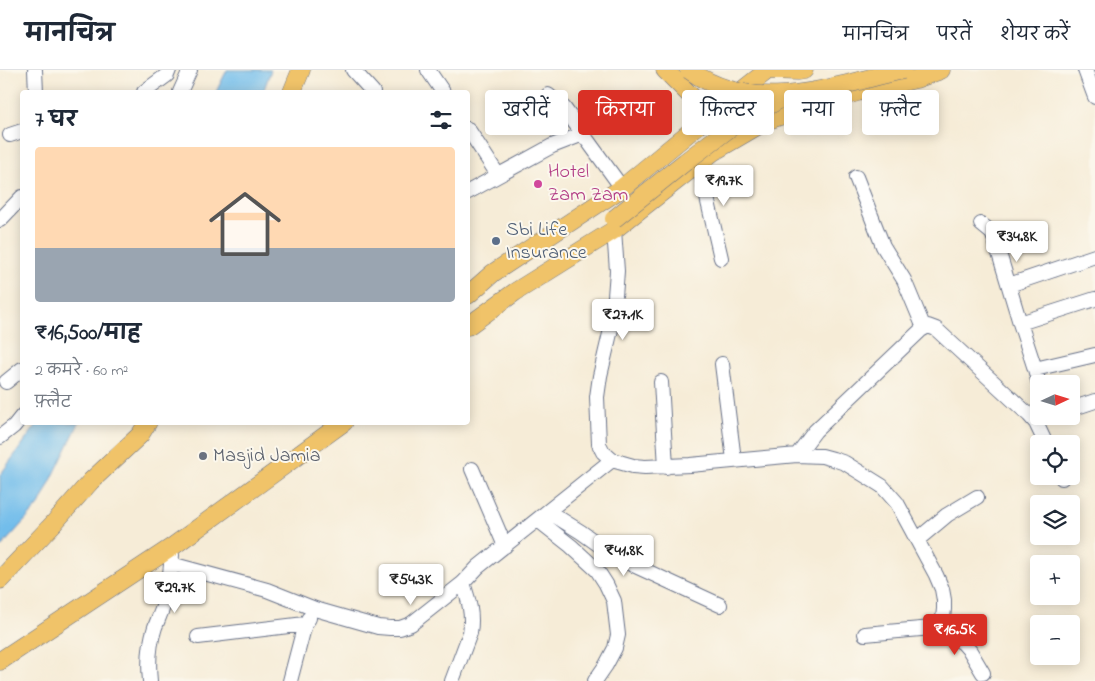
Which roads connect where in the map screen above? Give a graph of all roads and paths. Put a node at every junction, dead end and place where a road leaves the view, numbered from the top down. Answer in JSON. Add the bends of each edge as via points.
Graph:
{"nodes":[{"id":1,"x":35,"y":70,"type":"edge"},
{"id":2,"x":190,"y":70,"type":"edge"},
{"id":3,"x":301,"y":70,"type":"edge"},
{"id":4,"x":352,"y":70,"type":"edge"},
{"id":5,"x":428,"y":70,"type":"edge"},
{"id":6,"x":666,"y":70,"type":"edge"},
{"id":7,"x":674,"y":70,"type":"edge"},
{"id":8,"x":689,"y":70,"type":"edge"},
{"id":9,"x":767,"y":70,"type":"edge"},
{"id":10,"x":804,"y":70,"type":"edge"},
{"id":11,"x":903,"y":70,"type":"edge"},
{"id":12,"x":941,"y":70,"type":"edge"},
{"id":13,"x":1085,"y":70,"type":"edge"},
{"id":14,"x":168,"y":72,"type":"edge"},
{"id":15,"x":36,"y":90,"type":"edge"},
{"id":16,"x":146,"y":90,"type":"edge"},
{"id":17,"x":162,"y":90,"type":"edge"},
{"id":18,"x":181,"y":90,"type":"edge"},
{"id":19,"x":293,"y":90,"type":"edge"},
{"id":20,"x":371,"y":90,"type":"edge"},
{"id":21,"x":442,"y":90,"type":"edge"},
{"id":22,"x":688,"y":90,"type":"edge"},
{"id":23,"x":697,"y":90,"type":"edge"},
{"id":24,"x":742,"y":90,"type":"edge"},
{"id":25,"x":817,"y":90,"type":"edge"},
{"id":26,"x":784,"y":96,"type":"edge"},
{"id":27,"x":784,"y":97,"type":"edge"},
{"id":28,"x":1095,"y":98,"type":"edge"},
{"id":29,"x":568,"y":113,"type":"edge"},
{"id":30,"x":578,"y":127,"type":"edge"},
{"id":31,"x":470,"y":132,"type":"edge"},
{"id":32,"x":580,"y":135,"type":"edge"},
{"id":33,"x":584,"y":135,"type":"edge"},
{"id":34,"x":686,"y":135,"type":"edge"},
{"id":35,"x":661,"y":155,"type":"junction"},
{"id":36,"x":699,"y":163,"type":"junction"},
{"id":37,"x":498,"y":175,"type":"junction"},
{"id":38,"x":682,"y":176,"type":"junction"},
{"id":39,"x":856,"y":176,"type":"dead end"},
{"id":40,"x":622,"y":188,"type":"junction"},
{"id":41,"x":470,"y":191,"type":"edge"},
{"id":42,"x":20,"y":199,"type":"edge"},
{"id":43,"x":0,"y":220,"type":"edge"},
{"id":44,"x":614,"y":224,"type":"junction"},
{"id":45,"x":981,"y":224,"type":"dead end"},
{"id":46,"x":1095,"y":256,"type":"edge"},
{"id":47,"x":721,"y":258,"type":"dead end"},
{"id":48,"x":1009,"y":286,"type":"junction"},
{"id":49,"x":470,"y":292,"type":"edge"},
{"id":50,"x":1095,"y":299,"type":"edge"},
{"id":51,"x":1020,"y":323,"type":"junction"},
{"id":52,"x":470,"y":324,"type":"edge"},
{"id":53,"x":924,"y":328,"type":"junction"},
{"id":54,"x":1095,"y":355,"type":"edge"},
{"id":55,"x":722,"y":364,"type":"dead end"},
{"id":56,"x":1035,"y":369,"type":"junction"},
{"id":57,"x":20,"y":371,"type":"edge"},
{"id":58,"x":1037,"y":375,"type":"edge"},
{"id":59,"x":6,"y":382,"type":"dead end"},
{"id":60,"x":661,"y":382,"type":"dead end"},
{"id":61,"x":1095,"y":401,"type":"edge"},
{"id":62,"x":1080,"y":406,"type":"edge"},
{"id":63,"x":20,"y":418,"type":"edge"},
{"id":64,"x":146,"y":425,"type":"edge"},
{"id":65,"x":340,"y":425,"type":"edge"},
{"id":66,"x":1042,"y":435,"type":"edge"},
{"id":67,"x":0,"y":437,"type":"edge"},
{"id":68,"x":797,"y":455,"type":"junction"},
{"id":69,"x":612,"y":460,"type":"junction"},
{"id":70,"x":734,"y":460,"type":"junction"},
{"id":71,"x":666,"y":467,"type":"junction"},
{"id":72,"x":472,"y":469,"type":"dead end"},
{"id":73,"x":977,"y":497,"type":"dead end"},
{"id":74,"x":543,"y":516,"type":"junction"},
{"id":75,"x":917,"y":540,"type":"junction"},
{"id":76,"x":505,"y":546,"type":"junction"},
{"id":77,"x":172,"y":556,"type":"junction"},
{"id":78,"x":0,"y":580,"type":"edge"},
{"id":79,"x":463,"y":582,"type":"junction"},
{"id":80,"x":720,"y":605,"type":"dead end"},
{"id":81,"x":315,"y":609,"type":"junction"},
{"id":82,"x":305,"y":624,"type":"junction"},
{"id":83,"x":939,"y":626,"type":"junction"},
{"id":84,"x":865,"y":634,"type":"dead end"},
{"id":85,"x":198,"y":637,"type":"dead end"},
{"id":86,"x":0,"y":661,"type":"edge"},
{"id":87,"x":983,"y":674,"type":"dead end"},
{"id":88,"x":150,"y":681,"type":"edge"},
{"id":89,"x":290,"y":681,"type":"edge"},
{"id":90,"x":452,"y":681,"type":"edge"},
{"id":91,"x":595,"y":681,"type":"edge"}],
"edges":[{"from":1,"to":15,"type":"street"},
{"from":2,"to":18,"type":"street"},
{"from":3,"to":19,"type":"main road"},
{"from":4,"to":20,"type":"street"},
{"from":5,"to":21,"type":"street"},
{"from":6,"to":22,"type":"main road"},
{"from":7,"to":23,"type":"main road"},
{"from":8,"to":26,"type":"main road","bridge":true,"via":[[737,92]]},
{"from":9,"to":10,"type":"main road"},
{"from":9,"to":24,"type":"main road"},
{"from":11,"to":25,"type":"main road","bridge":true},
{"from":12,"to":36,"type":"main road","via":[[766,121]]},
{"from":13,"to":28,"type":"street"},
{"from":14,"to":16,"type":"street"},
{"from":14,"to":17,"type":"street"},
{"from":27,"to":44,"type":"main road","bridge":true,"via":[[735,124],[705,146]]},
{"from":29,"to":30,"type":"street"},
{"from":31,"to":37,"type":"street"},
{"from":32,"to":37,"type":"street","via":[[552,146]]},
{"from":33,"to":40,"type":"street"},
{"from":34,"to":35,"type":"main road"},
{"from":35,"to":38,"type":"main road"},
{"from":35,"to":40,"type":"main road"},
{"from":36,"to":38,"type":"main road"},
{"from":36,"to":47,"type":"street"},
{"from":37,"to":41,"type":"street"},
{"from":38,"to":44,"type":"main road"},
{"from":39,"to":53,"type":"street","via":[[884,246],[904,280]]},
{"from":40,"to":49,"type":"main road","via":[[493,273]]},
{"from":42,"to":43,"type":"street"},
{"from":44,"to":52,"type":"main road","via":[[496,296],[483,314]]},
{"from":44,"to":69,"type":"street","via":[[617,272],[614,309],[597,397],[599,444]]},
{"from":45,"to":48,"type":"street","via":[[992,233]]},
{"from":46,"to":48,"type":"street"},
{"from":48,"to":51,"type":"street"},
{"from":50,"to":51,"type":"street"},
{"from":51,"to":56,"type":"street"},
{"from":53,"to":66,"type":"street","via":[[936,329],[1036,423]]},
{"from":53,"to":68,"type":"street","via":[[815,431]]},
{"from":54,"to":56,"type":"street"},
{"from":55,"to":70,"type":"street"},
{"from":56,"to":58,"type":"street"},
{"from":57,"to":59,"type":"street"},
{"from":60,"to":71,"type":"street"},
{"from":61,"to":62,"type":"street"},
{"from":63,"to":67,"type":"street"},
{"from":64,"to":78,"type":"main road"},
{"from":65,"to":77,"type":"main road"},
{"from":68,"to":70,"type":"street"},
{"from":68,"to":75,"type":"street","via":[[833,459],[882,486],[897,503]]},
{"from":69,"to":71,"type":"street","via":[[633,466]]},
{"from":69,"to":74,"type":"street"},
{"from":70,"to":71,"type":"street"},
{"from":72,"to":76,"type":"street"},
{"from":73,"to":75,"type":"street","via":[[947,515]]},
{"from":74,"to":76,"type":"street"},
{"from":74,"to":80,"type":"street","via":[[581,532],[616,557]]},
{"from":74,"to":91,"type":"street","via":[[597,570],[614,601],[618,635],[616,648]]},
{"from":75,"to":83,"type":"street","via":[[942,589],[944,608]]},
{"from":76,"to":79,"type":"street"},
{"from":77,"to":81,"type":"street"},
{"from":77,"to":86,"type":"main road"},
{"from":77,"to":88,"type":"street","via":[[166,598],[150,647]]},
{"from":79,"to":81,"type":"street","via":[[411,624],[400,628],[378,627]]},
{"from":79,"to":90,"type":"street","via":[[470,603],[472,625]]},
{"from":81,"to":82,"type":"street"},
{"from":82,"to":85,"type":"street"},
{"from":82,"to":89,"type":"street"},
{"from":83,"to":84,"type":"street"},
{"from":83,"to":87,"type":"street","via":[[963,643]]}]}
